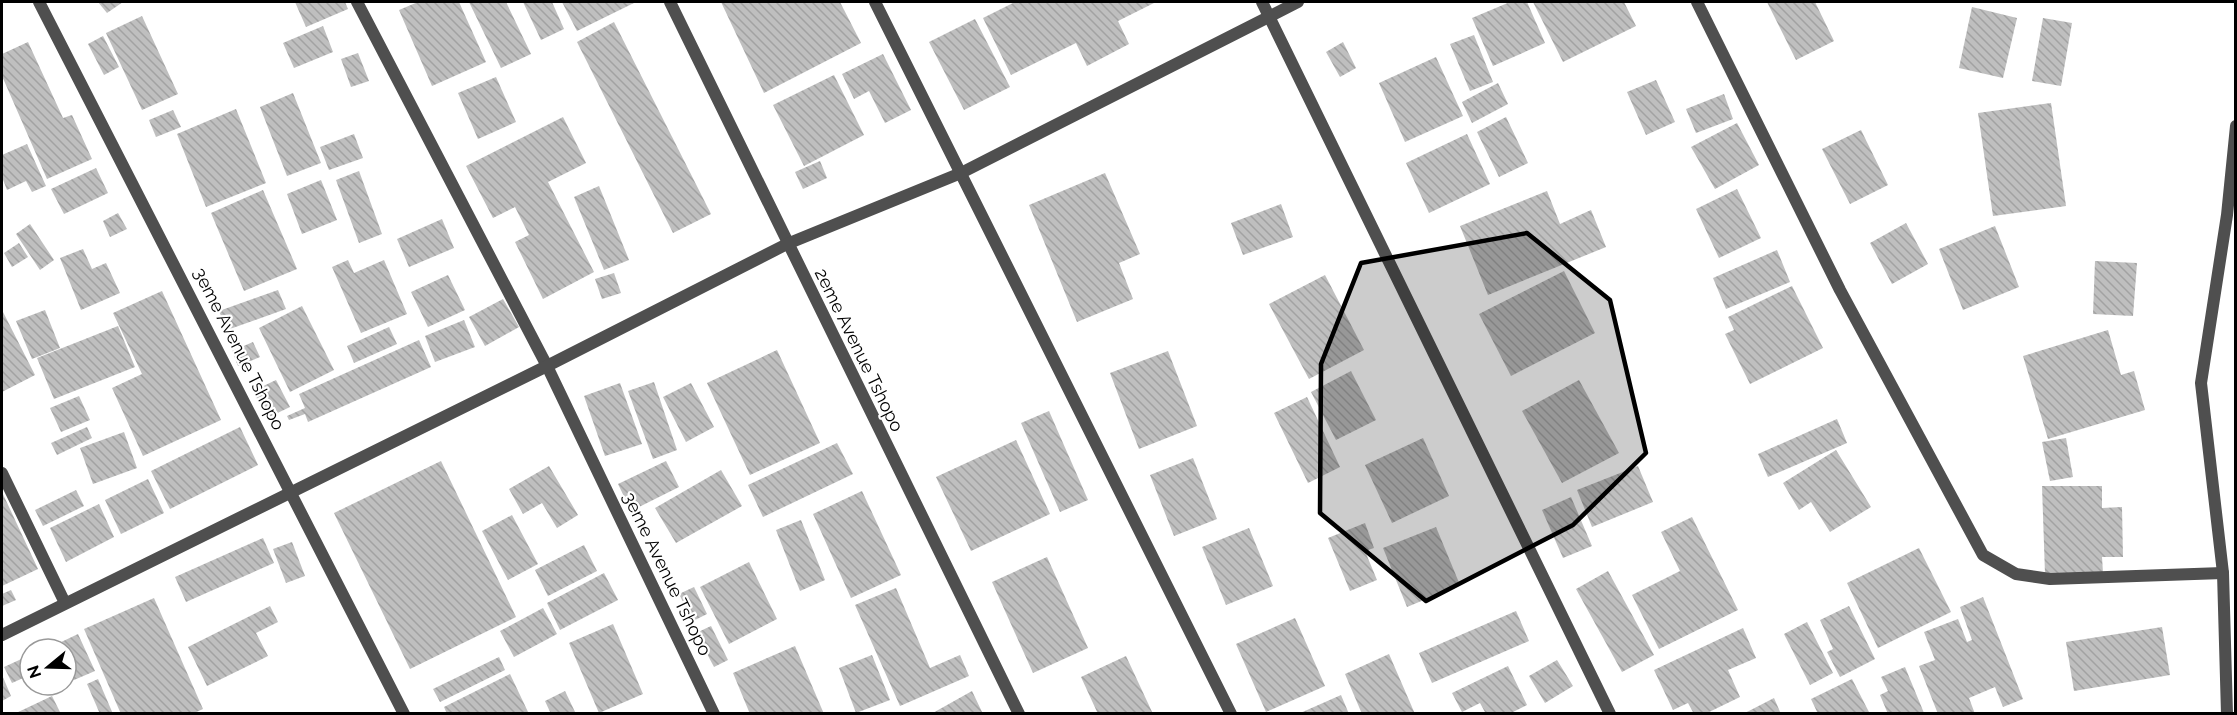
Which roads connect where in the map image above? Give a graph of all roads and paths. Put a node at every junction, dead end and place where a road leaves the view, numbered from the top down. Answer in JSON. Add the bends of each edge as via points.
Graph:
{"nodes":[{"id":1,"x":39,"y":2,"type":"edge"},
{"id":2,"x":357,"y":2,"type":"edge"},
{"id":3,"x":669,"y":2,"type":"edge"},
{"id":4,"x":874,"y":2,"type":"edge"},
{"id":5,"x":1262,"y":2,"type":"edge"},
{"id":6,"x":1298,"y":2,"type":"edge"},
{"id":7,"x":1697,"y":2,"type":"edge"},
{"id":8,"x":1270,"y":16,"type":"junction"},
{"id":9,"x":2235,"y":126,"type":"edge"},
{"id":10,"x":961,"y":173,"type":"junction"},
{"id":11,"x":787,"y":244,"type":"junction"},
{"id":12,"x":547,"y":366,"type":"junction"},
{"id":13,"x":2,"y":473,"type":"edge"},
{"id":14,"x":292,"y":491,"type":"junction"},
{"id":15,"x":2223,"y":573,"type":"junction"},
{"id":16,"x":65,"y":603,"type":"junction"},
{"id":17,"x":2,"y":635,"type":"edge"},
{"id":18,"x":405,"y":714,"type":"edge"},
{"id":19,"x":714,"y":714,"type":"edge"},
{"id":20,"x":1018,"y":714,"type":"edge"},
{"id":21,"x":1231,"y":714,"type":"edge"},
{"id":22,"x":1610,"y":714,"type":"edge"},
{"id":23,"x":2227,"y":714,"type":"edge"}],
"edges":[{"from":1,"to":14,"type":"street","name":"3eme Avenue Tshopo"},
{"from":2,"to":12,"type":"street","name":"3eme Avenue Tshopo"},
{"from":3,"to":11,"type":"street","name":"2eme Avenue Tshopo"},
{"from":4,"to":10,"type":"street"},
{"from":5,"to":8,"type":"street"},
{"from":6,"to":8,"type":"street"},
{"from":7,"to":15,"type":"street","via":[[1840,290],[1983,555],[2016,574],[2050,579]]},
{"from":8,"to":10,"type":"street"},
{"from":8,"to":22,"type":"street"},
{"from":9,"to":15,"type":"street","via":[[2227,215],[2200,383]]},
{"from":10,"to":11,"type":"street"},
{"from":10,"to":21,"type":"street"},
{"from":11,"to":12,"type":"street"},
{"from":11,"to":20,"type":"street","name":"2eme Avenue Tshopo"},
{"from":12,"to":14,"type":"street"},
{"from":12,"to":19,"type":"street","name":"3eme Avenue Tshopo"},
{"from":13,"to":16,"type":"street"},
{"from":14,"to":16,"type":"street"},
{"from":14,"to":18,"type":"street","name":"3eme Avenue Tshopo"},
{"from":15,"to":23,"type":"street"},
{"from":16,"to":17,"type":"street"}]}
